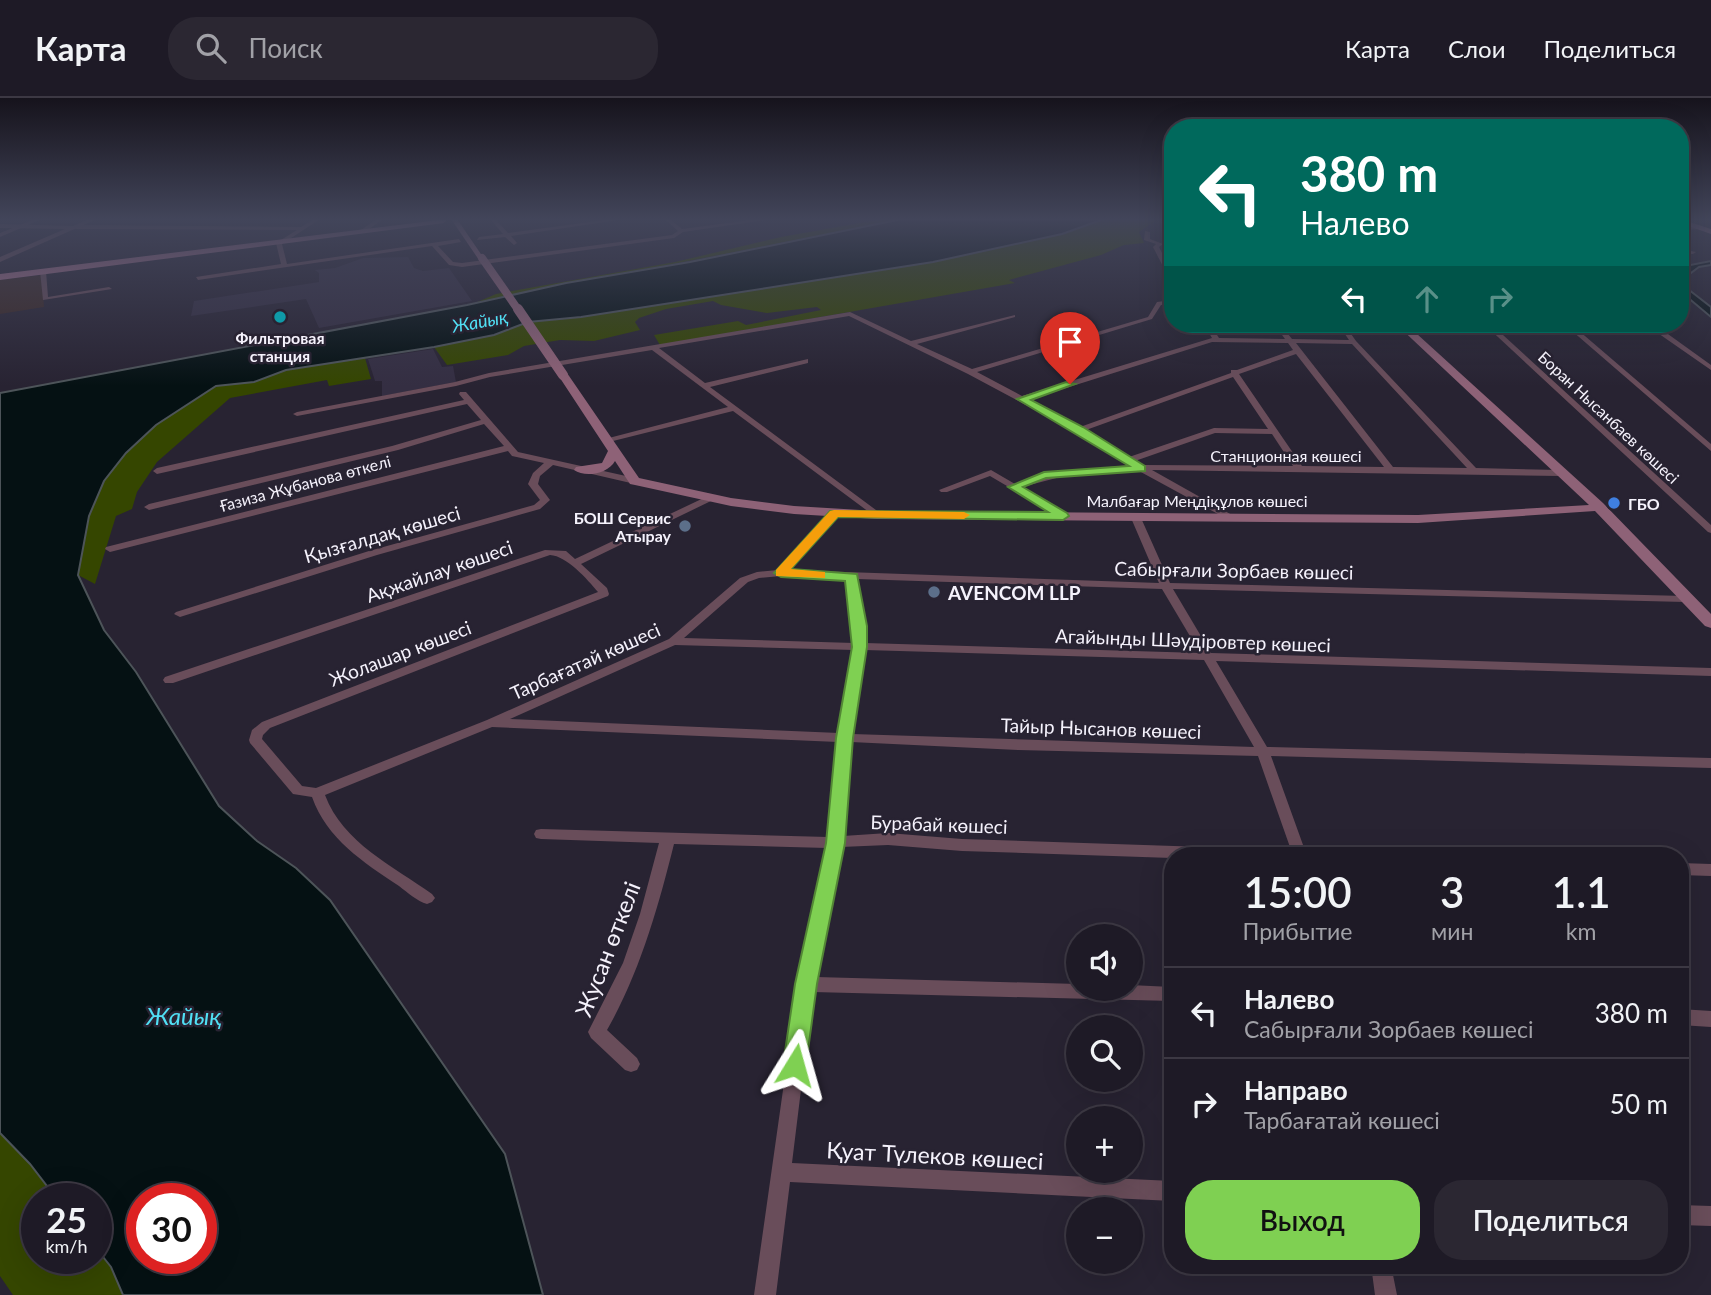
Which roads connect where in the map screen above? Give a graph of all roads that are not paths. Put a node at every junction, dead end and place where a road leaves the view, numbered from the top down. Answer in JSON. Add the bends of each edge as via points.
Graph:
{"nodes":[{"id":1,"x":43,"y":275,"type":"edge"},
{"id":2,"x":219,"y":275,"type":"edge"},
{"id":3,"x":494,"y":275,"type":"edge"},
{"id":4,"x":198,"y":278,"type":"dead end"},
{"id":5,"x":108,"y":289,"type":"dead end"},
{"id":6,"x":1164,"y":303,"type":"edge"},
{"id":7,"x":1013,"y":316,"type":"dead end"},
{"id":8,"x":1212,"y":333,"type":"edge"},
{"id":9,"x":1284,"y":333,"type":"edge"},
{"id":10,"x":1348,"y":333,"type":"edge"},
{"id":11,"x":1410,"y":333,"type":"edge"},
{"id":12,"x":1497,"y":333,"type":"edge"},
{"id":13,"x":1577,"y":333,"type":"edge"},
{"id":14,"x":1663,"y":333,"type":"edge"},
{"id":15,"x":1216,"y":339,"type":"junction"},
{"id":16,"x":1290,"y":341,"type":"junction"},
{"id":17,"x":1354,"y":342,"type":"junction"},
{"id":18,"x":911,"y":343,"type":"junction"},
{"id":19,"x":654,"y":349,"type":"junction"},
{"id":20,"x":1297,"y":351,"type":"junction"},
{"id":21,"x":805,"y":361,"type":"dead end"},
{"id":22,"x":1711,"y":368,"type":"edge"},
{"id":23,"x":971,"y":372,"type":"junction"},
{"id":24,"x":1234,"y":372,"type":"junction"},
{"id":25,"x":456,"y":384,"type":"junction"},
{"id":26,"x":707,"y":385,"type":"junction"},
{"id":27,"x":1023,"y":399,"type":"junction"},
{"id":28,"x":468,"y":401,"type":"junction"},
{"id":29,"x":734,"y":408,"type":"junction"},
{"id":30,"x":297,"y":414,"type":"dead end"},
{"id":31,"x":485,"y":421,"type":"junction"},
{"id":32,"x":1080,"y":430,"type":"junction"},
{"id":33,"x":1274,"y":432,"type":"junction"},
{"id":34,"x":611,"y":446,"type":"junction"},
{"id":35,"x":508,"y":448,"type":"junction"},
{"id":36,"x":1711,"y":448,"type":"edge"},
{"id":37,"x":1128,"y":460,"type":"junction"},
{"id":38,"x":550,"y":463,"type":"junction"},
{"id":39,"x":1141,"y":468,"type":"junction"},
{"id":40,"x":1299,"y":469,"type":"junction"},
{"id":41,"x":1390,"y":469,"type":"junction"},
{"id":42,"x":580,"y":470,"type":"junction"},
{"id":43,"x":1473,"y":470,"type":"junction"},
{"id":44,"x":157,"y":471,"type":"dead end"},
{"id":45,"x":635,"y":481,"type":"junction"},
{"id":46,"x":1014,"y":487,"type":"junction"},
{"id":47,"x":944,"y":490,"type":"dead end"},
{"id":48,"x":1577,"y":493,"type":"junction"},
{"id":49,"x":710,"y":498,"type":"junction"},
{"id":50,"x":149,"y":507,"type":"dead end"},
{"id":51,"x":1554,"y":507,"type":"junction"},
{"id":52,"x":834,"y":513,"type":"junction"},
{"id":53,"x":877,"y":514,"type":"junction"},
{"id":54,"x":1063,"y":516,"type":"junction"},
{"id":55,"x":1228,"y":517,"type":"junction"},
{"id":56,"x":1136,"y":518,"type":"junction"},
{"id":57,"x":1711,"y":530,"type":"edge"},
{"id":58,"x":1624,"y":536,"type":"junction"},
{"id":59,"x":110,"y":549,"type":"dead end"},
{"id":60,"x":574,"y":563,"type":"junction"},
{"id":61,"x":781,"y":573,"type":"junction"},
{"id":62,"x":852,"y":577,"type":"junction"},
{"id":63,"x":1166,"y":586,"type":"junction"},
{"id":64,"x":1685,"y":599,"type":"junction"},
{"id":65,"x":180,"y":614,"type":"dead end"},
{"id":66,"x":1711,"y":623,"type":"edge"},
{"id":67,"x":673,"y":641,"type":"junction"},
{"id":68,"x":860,"y":647,"type":"junction"},
{"id":69,"x":1209,"y":658,"type":"junction"},
{"id":70,"x":1711,"y":672,"type":"edge"},
{"id":71,"x":169,"y":680,"type":"dead end"},
{"id":72,"x":491,"y":723,"type":"junction"},
{"id":73,"x":845,"y":738,"type":"junction"},
{"id":74,"x":1263,"y":751,"type":"junction"},
{"id":75,"x":1711,"y":763,"type":"edge"},
{"id":76,"x":317,"y":793,"type":"junction"},
{"id":77,"x":541,"y":834,"type":"dead end"},
{"id":78,"x":668,"y":838,"type":"junction"},
{"id":79,"x":835,"y":843,"type":"junction"},
{"id":80,"x":1297,"y":847,"type":"edge"},
{"id":81,"x":1164,"y":852,"type":"edge"},
{"id":82,"x":1689,"y":869,"type":"edge"},
{"id":83,"x":1711,"y":870,"type":"edge"},
{"id":84,"x":427,"y":898,"type":"dead end"},
{"id":85,"x":806,"y":984,"type":"junction"},
{"id":86,"x":1164,"y":994,"type":"edge"},
{"id":87,"x":1689,"y":1018,"type":"edge"},
{"id":88,"x":1711,"y":1019,"type":"edge"},
{"id":89,"x":631,"y":1064,"type":"dead end"},
{"id":90,"x":780,"y":1172,"type":"junction"},
{"id":91,"x":1164,"y":1191,"type":"edge"},
{"id":92,"x":1689,"y":1215,"type":"edge"},
{"id":93,"x":1711,"y":1216,"type":"edge"},
{"id":94,"x":1382,"y":1274,"type":"edge"},
{"id":95,"x":765,"y":1295,"type":"edge"},
{"id":96,"x":1386,"y":1295,"type":"edge"}],
"edges":[{"from":1,"to":5,"type":"street","via":[[45,299]]},
{"from":2,"to":4,"type":"street"},
{"from":3,"to":34,"type":"main road","bridge":true},
{"from":6,"to":23,"type":"street","via":[[1150,318]]},
{"from":7,"to":18,"type":"street"},
{"from":8,"to":15,"type":"street"},
{"from":9,"to":16,"type":"street"},
{"from":10,"to":17,"type":"street"},
{"from":11,"to":48,"type":"main road"},
{"from":12,"to":57,"type":"street","name":"Боран Нысанбаев көшесі"},
{"from":13,"to":36,"type":"street"},
{"from":14,"to":22,"type":"street"},
{"from":15,"to":16,"type":"street"},
{"from":15,"to":27,"type":"street"},
{"from":16,"to":17,"type":"street"},
{"from":16,"to":20,"type":"street"},
{"from":17,"to":43,"type":"street"},
{"from":18,"to":19,"type":"street","via":[[850,314]]},
{"from":18,"to":23,"type":"street"},
{"from":19,"to":25,"type":"street"},
{"from":19,"to":26,"type":"street"},
{"from":20,"to":24,"type":"street"},
{"from":20,"to":41,"type":"street"},
{"from":21,"to":26,"type":"street"},
{"from":23,"to":27,"type":"street"},
{"from":24,"to":32,"type":"street"},
{"from":24,"to":33,"type":"street"},
{"from":25,"to":28,"type":"street"},
{"from":25,"to":30,"type":"street"},
{"from":26,"to":29,"type":"street"},
{"from":27,"to":32,"type":"street"},
{"from":28,"to":31,"type":"street"},
{"from":28,"to":44,"type":"street"},
{"from":29,"to":34,"type":"street"},
{"from":29,"to":53,"type":"street"},
{"from":31,"to":35,"type":"street"},
{"from":31,"to":50,"type":"street","name":"Ғазиза Жұбанова өткелі","via":[[395,448]]},
{"from":32,"to":37,"type":"street"},
{"from":33,"to":37,"type":"street","via":[[1214,430]]},
{"from":33,"to":40,"type":"street"},
{"from":34,"to":42,"type":"main road","via":[[607,465]]},
{"from":34,"to":45,"type":"main road"},
{"from":35,"to":38,"type":"street"},
{"from":35,"to":59,"type":"street","name":"Ғазиза Жұбанова өткелі"},
{"from":37,"to":39,"type":"street"},
{"from":38,"to":42,"type":"street"},
{"from":38,"to":65,"type":"street","name":"Қызғалдақ көшесі","via":[[533,484],[545,500],[537,507]]},
{"from":39,"to":40,"type":"street","name":"Станционная көшесі"},
{"from":39,"to":46,"type":"street","name":"Станционная көшесі","via":[[1044,475]]},
{"from":39,"to":55,"type":"street"},
{"from":40,"to":41,"type":"street","name":"Станционная көшесі"},
{"from":41,"to":43,"type":"street","name":"Станционная көшесі"},
{"from":42,"to":45,"type":"street"},
{"from":43,"to":48,"type":"street","name":"Станционная көшесі"},
{"from":45,"to":49,"type":"main road","name":"Малбағар Меңдіқұлов көшесі"},
{"from":46,"to":47,"type":"street","via":[[991,473]]},
{"from":46,"to":54,"type":"street"},
{"from":48,"to":51,"type":"main road","name":"Малбағар Меңдіқұлов көшесі"},
{"from":48,"to":51,"type":"main road"},
{"from":48,"to":58,"type":"main road"},
{"from":49,"to":52,"type":"main road","name":"Малбағар Меңдіқұлов көшесі"},
{"from":49,"to":60,"type":"street"},
{"from":51,"to":55,"type":"main road","name":"Малбағар Меңдіқұлов көшесі","via":[[1419,519]]},
{"from":51,"to":58,"type":"main road","via":[[1586,515]]},
{"from":52,"to":53,"type":"main road","name":"Малбағар Меңдіқұлов көшесі"},
{"from":52,"to":61,"type":"street"},
{"from":53,"to":54,"type":"main road","name":"Малбағар Меңдіқұлов көшесі"},
{"from":54,"to":56,"type":"main road","name":"Малбағар Меңдіқұлов көшесі"},
{"from":55,"to":56,"type":"main road","name":"Малбағар Меңдіқұлов көшесі"},
{"from":56,"to":63,"type":"street"},
{"from":58,"to":64,"type":"main road"},
{"from":60,"to":71,"type":"street","name":"Ақжайлау көшесі","via":[[562,553],[549,552]]},
{"from":60,"to":76,"type":"street","name":"Жолашар көшесi","via":[[604,594],[266,725],[257,733],[255,740],[298,790]]},
{"from":61,"to":62,"type":"street","name":"Сабырғали Зорбаев көшесі"},
{"from":61,"to":67,"type":"street","name":"Тарбағатай көшесi","via":[[744,580]]},
{"from":62,"to":63,"type":"street","name":"Сабырғали Зорбаев көшесі"},
{"from":62,"to":68,"type":"street"},
{"from":63,"to":64,"type":"street","name":"Сабырғали Зорбаев көшесі"},
{"from":63,"to":69,"type":"street"},
{"from":64,"to":66,"type":"main road"},
{"from":67,"to":68,"type":"street","name":"Агайынды Шәудіровтер көшесi"},
{"from":67,"to":72,"type":"street","name":"Тарбағатай көшесi"},
{"from":68,"to":69,"type":"street","name":"Агайынды Шәудіровтер көшесi"},
{"from":68,"to":73,"type":"street"},
{"from":69,"to":70,"type":"street","name":"Агайынды Шәудіровтер көшесi"},
{"from":69,"to":74,"type":"street"},
{"from":72,"to":73,"type":"street","name":"Тайыр Нысанов көшесi"},
{"from":72,"to":76,"type":"street","name":"Тарбағатай көшесi"},
{"from":73,"to":74,"type":"street","name":"Тайыр Нысанов көшесi"},
{"from":73,"to":79,"type":"street"},
{"from":74,"to":75,"type":"street","name":"Тайыр Нысанов көшесi"},
{"from":74,"to":80,"type":"street"},
{"from":76,"to":84,"type":"street","via":[[321,810],[348,840]]},
{"from":77,"to":78,"type":"street","name":"Бурабай көшесi"},
{"from":78,"to":79,"type":"street","name":"Бурабай көшесi"},
{"from":78,"to":89,"type":"street","name":"Жусан өткелі","via":[[648,920],[614,1004],[597,1032]]},
{"from":79,"to":81,"type":"street","name":"Бурабай көшесi","via":[[888,839]]},
{"from":79,"to":85,"type":"street"},
{"from":82,"to":83,"type":"street"},
{"from":85,"to":86,"type":"street"},
{"from":85,"to":90,"type":"street"},
{"from":87,"to":88,"type":"street"},
{"from":90,"to":91,"type":"street","name":"Қуат Түлеков көшесі"},
{"from":90,"to":95,"type":"street"},
{"from":92,"to":93,"type":"street"},
{"from":94,"to":96,"type":"street"}]}
